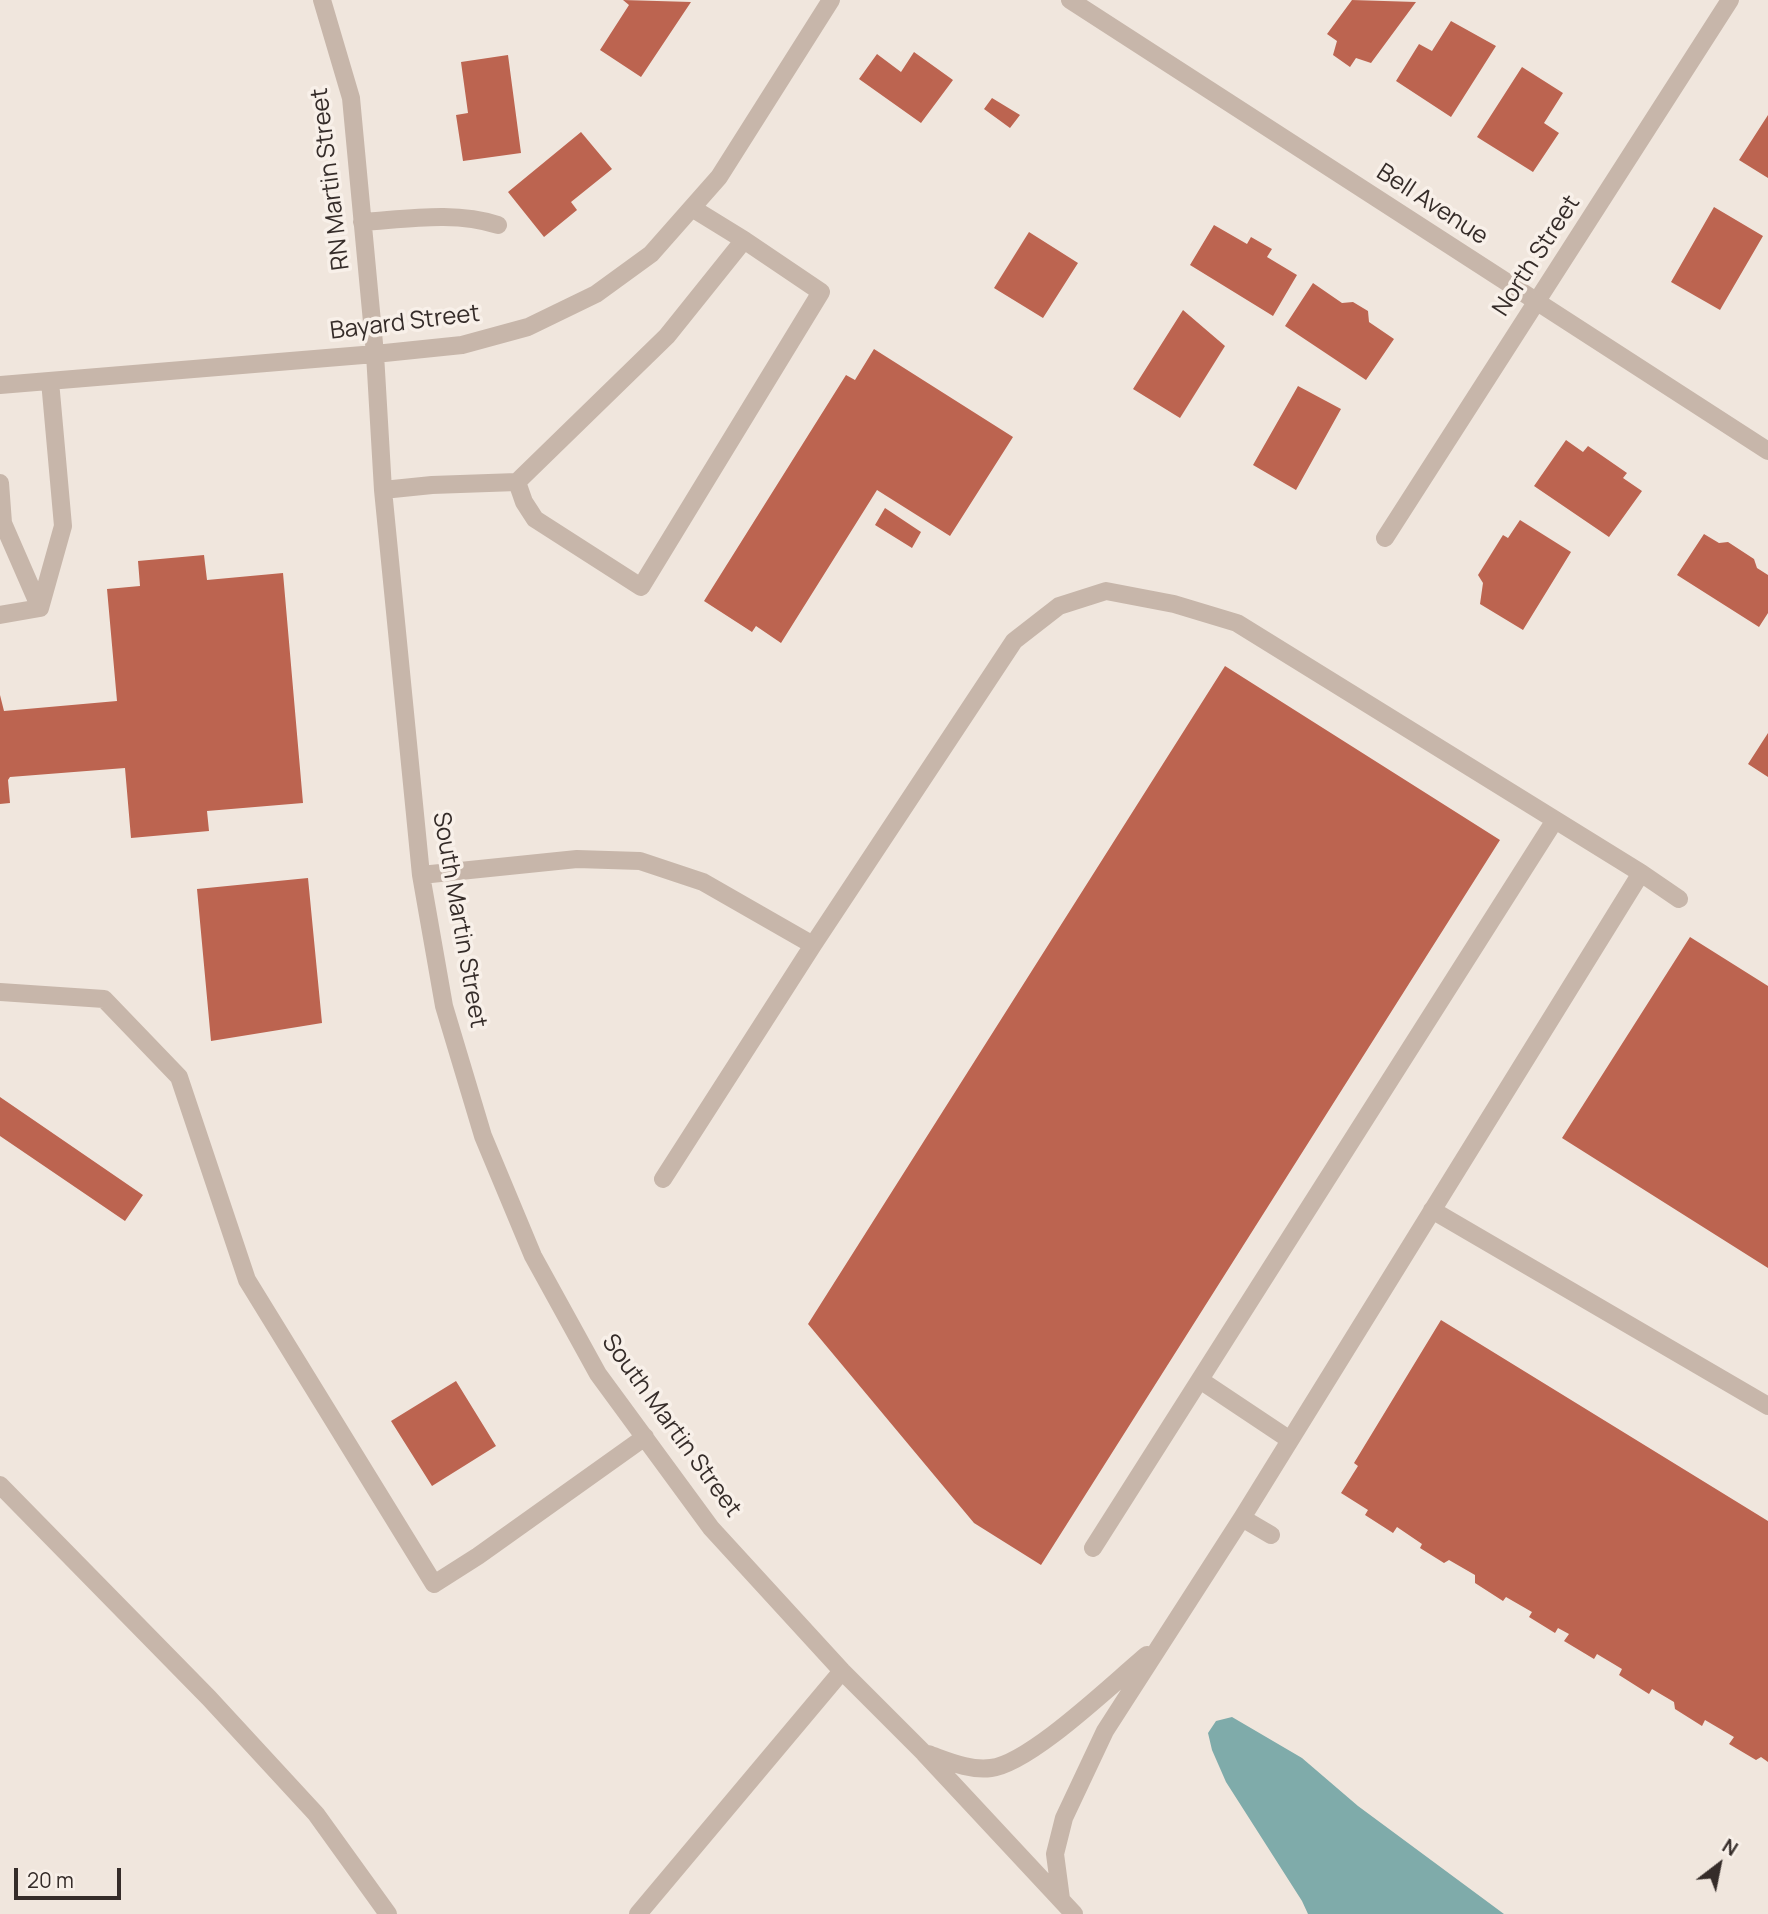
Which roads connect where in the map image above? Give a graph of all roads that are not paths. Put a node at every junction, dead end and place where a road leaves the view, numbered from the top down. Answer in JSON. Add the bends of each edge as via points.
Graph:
{"nodes":[{"id":1,"x":322,"y":0,"type":"edge"},
{"id":2,"x":831,"y":0,"type":"edge"},
{"id":3,"x":1070,"y":0,"type":"edge"},
{"id":4,"x":1730,"y":0,"type":"edge"},
{"id":5,"x":692,"y":208,"type":"junction"},
{"id":6,"x":362,"y":222,"type":"junction"},
{"id":7,"x":498,"y":225,"type":"dead end"},
{"id":8,"x":744,"y":240,"type":"junction"},
{"id":9,"x":1536,"y":301,"type":"junction"},
{"id":10,"x":375,"y":354,"type":"junction"},
{"id":11,"x":50,"y":381,"type":"junction"},
{"id":12,"x":0,"y":385,"type":"edge"},
{"id":13,"x":1768,"y":451,"type":"edge"},
{"id":14,"x":517,"y":482,"type":"junction"},
{"id":15,"x":0,"y":483,"type":"edge"},
{"id":16,"x":383,"y":490,"type":"junction"},
{"id":17,"x":0,"y":491,"type":"edge"},
{"id":18,"x":1385,"y":538,"type":"dead end"},
{"id":19,"x":40,"y":608,"type":"junction"},
{"id":20,"x":0,"y":615,"type":"edge"},
{"id":21,"x":1555,"y":820,"type":"junction"},
{"id":22,"x":1641,"y":873,"type":"junction"},
{"id":23,"x":421,"y":875,"type":"junction"},
{"id":24,"x":1679,"y":899,"type":"dead end"},
{"id":25,"x":813,"y":945,"type":"junction"},
{"id":26,"x":0,"y":992,"type":"edge"},
{"id":27,"x":663,"y":1179,"type":"dead end"},
{"id":28,"x":1432,"y":1210,"type":"junction"},
{"id":29,"x":1200,"y":1380,"type":"junction"},
{"id":30,"x":1768,"y":1406,"type":"edge"},
{"id":31,"x":645,"y":1437,"type":"junction"},
{"id":32,"x":1290,"y":1440,"type":"junction"},
{"id":33,"x":0,"y":1485,"type":"edge"},
{"id":34,"x":1242,"y":1517,"type":"junction"},
{"id":35,"x":1271,"y":1535,"type":"dead end"},
{"id":36,"x":1093,"y":1548,"type":"dead end"},
{"id":37,"x":1160,"y":1644,"type":"junction"},
{"id":38,"x":842,"y":1671,"type":"junction"},
{"id":39,"x":924,"y":1753,"type":"junction"},
{"id":40,"x":1061,"y":1899,"type":"junction"},
{"id":41,"x":388,"y":1914,"type":"edge"},
{"id":42,"x":638,"y":1914,"type":"edge"},
{"id":43,"x":1074,"y":1914,"type":"edge"}],
"edges":[{"from":1,"to":6,"type":"street","name":"RN Martin Street","via":[[351,98]]},
{"from":2,"to":5,"type":"street","name":"Bayard Street","via":[[719,177]]},
{"from":3,"to":9,"type":"street","name":"Bell Avenue"},
{"from":4,"to":9,"type":"street","name":"North Street"},
{"from":5,"to":8,"type":"street"},
{"from":5,"to":10,"type":"street","name":"Bayard Street","via":[[651,254],[596,294],[528,327],[462,345]]},
{"from":6,"to":7,"type":"street","via":[[430,217],[475,218]]},
{"from":6,"to":10,"type":"street","name":"RN Martin Street"},
{"from":8,"to":14,"type":"street","via":[[667,337]]},
{"from":8,"to":14,"type":"street","via":[[821,292],[641,587],[535,519]]},
{"from":9,"to":13,"type":"street","name":"Bell Avenue"},
{"from":9,"to":18,"type":"street","name":"North Street"},
{"from":10,"to":11,"type":"street","name":"Bayard Street"},
{"from":10,"to":16,"type":"street","name":"South Martin Street"},
{"from":11,"to":12,"type":"street","name":"Bayard Street"},
{"from":11,"to":19,"type":"street","via":[[63,526]]},
{"from":14,"to":16,"type":"street"},
{"from":15,"to":17,"type":"street"},
{"from":16,"to":23,"type":"street","name":"South Martin Street"},
{"from":17,"to":19,"type":"street","via":[[3,523]]},
{"from":19,"to":20,"type":"street"},
{"from":21,"to":22,"type":"street"},
{"from":21,"to":25,"type":"street","via":[[1237,623],[1174,604],[1106,591],[1059,606],[1014,641]]},
{"from":21,"to":29,"type":"street"},
{"from":22,"to":24,"type":"street"},
{"from":22,"to":28,"type":"street"},
{"from":23,"to":25,"type":"street","via":[[577,859],[640,862],[703,882]]},
{"from":23,"to":31,"type":"street","name":"South Martin Street","via":[[444,1006],[483,1136],[533,1256],[598,1374]]},
{"from":25,"to":27,"type":"street"},
{"from":26,"to":31,"type":"street","via":[[104,999],[179,1077],[247,1280],[434,1584]]},
{"from":28,"to":30,"type":"street"},
{"from":28,"to":32,"type":"street"},
{"from":29,"to":32,"type":"street"},
{"from":29,"to":36,"type":"street"},
{"from":31,"to":38,"type":"street","name":"South Martin Street","via":[[711,1528]]},
{"from":32,"to":34,"type":"street"},
{"from":33,"to":41,"type":"street","via":[[316,1814]]},
{"from":34,"to":35,"type":"street"},
{"from":34,"to":37,"type":"street"},
{"from":37,"to":39,"type":"street","via":[[1019,1759],[991,1768],[962,1766]]},
{"from":37,"to":40,"type":"street","via":[[1105,1731],[1064,1818],[1055,1854]]},
{"from":38,"to":39,"type":"street","name":"South Martin Street"},
{"from":38,"to":42,"type":"street"},
{"from":39,"to":40,"type":"street","name":"South Martin Street"},
{"from":40,"to":43,"type":"street","name":"South Martin Street"}]}
